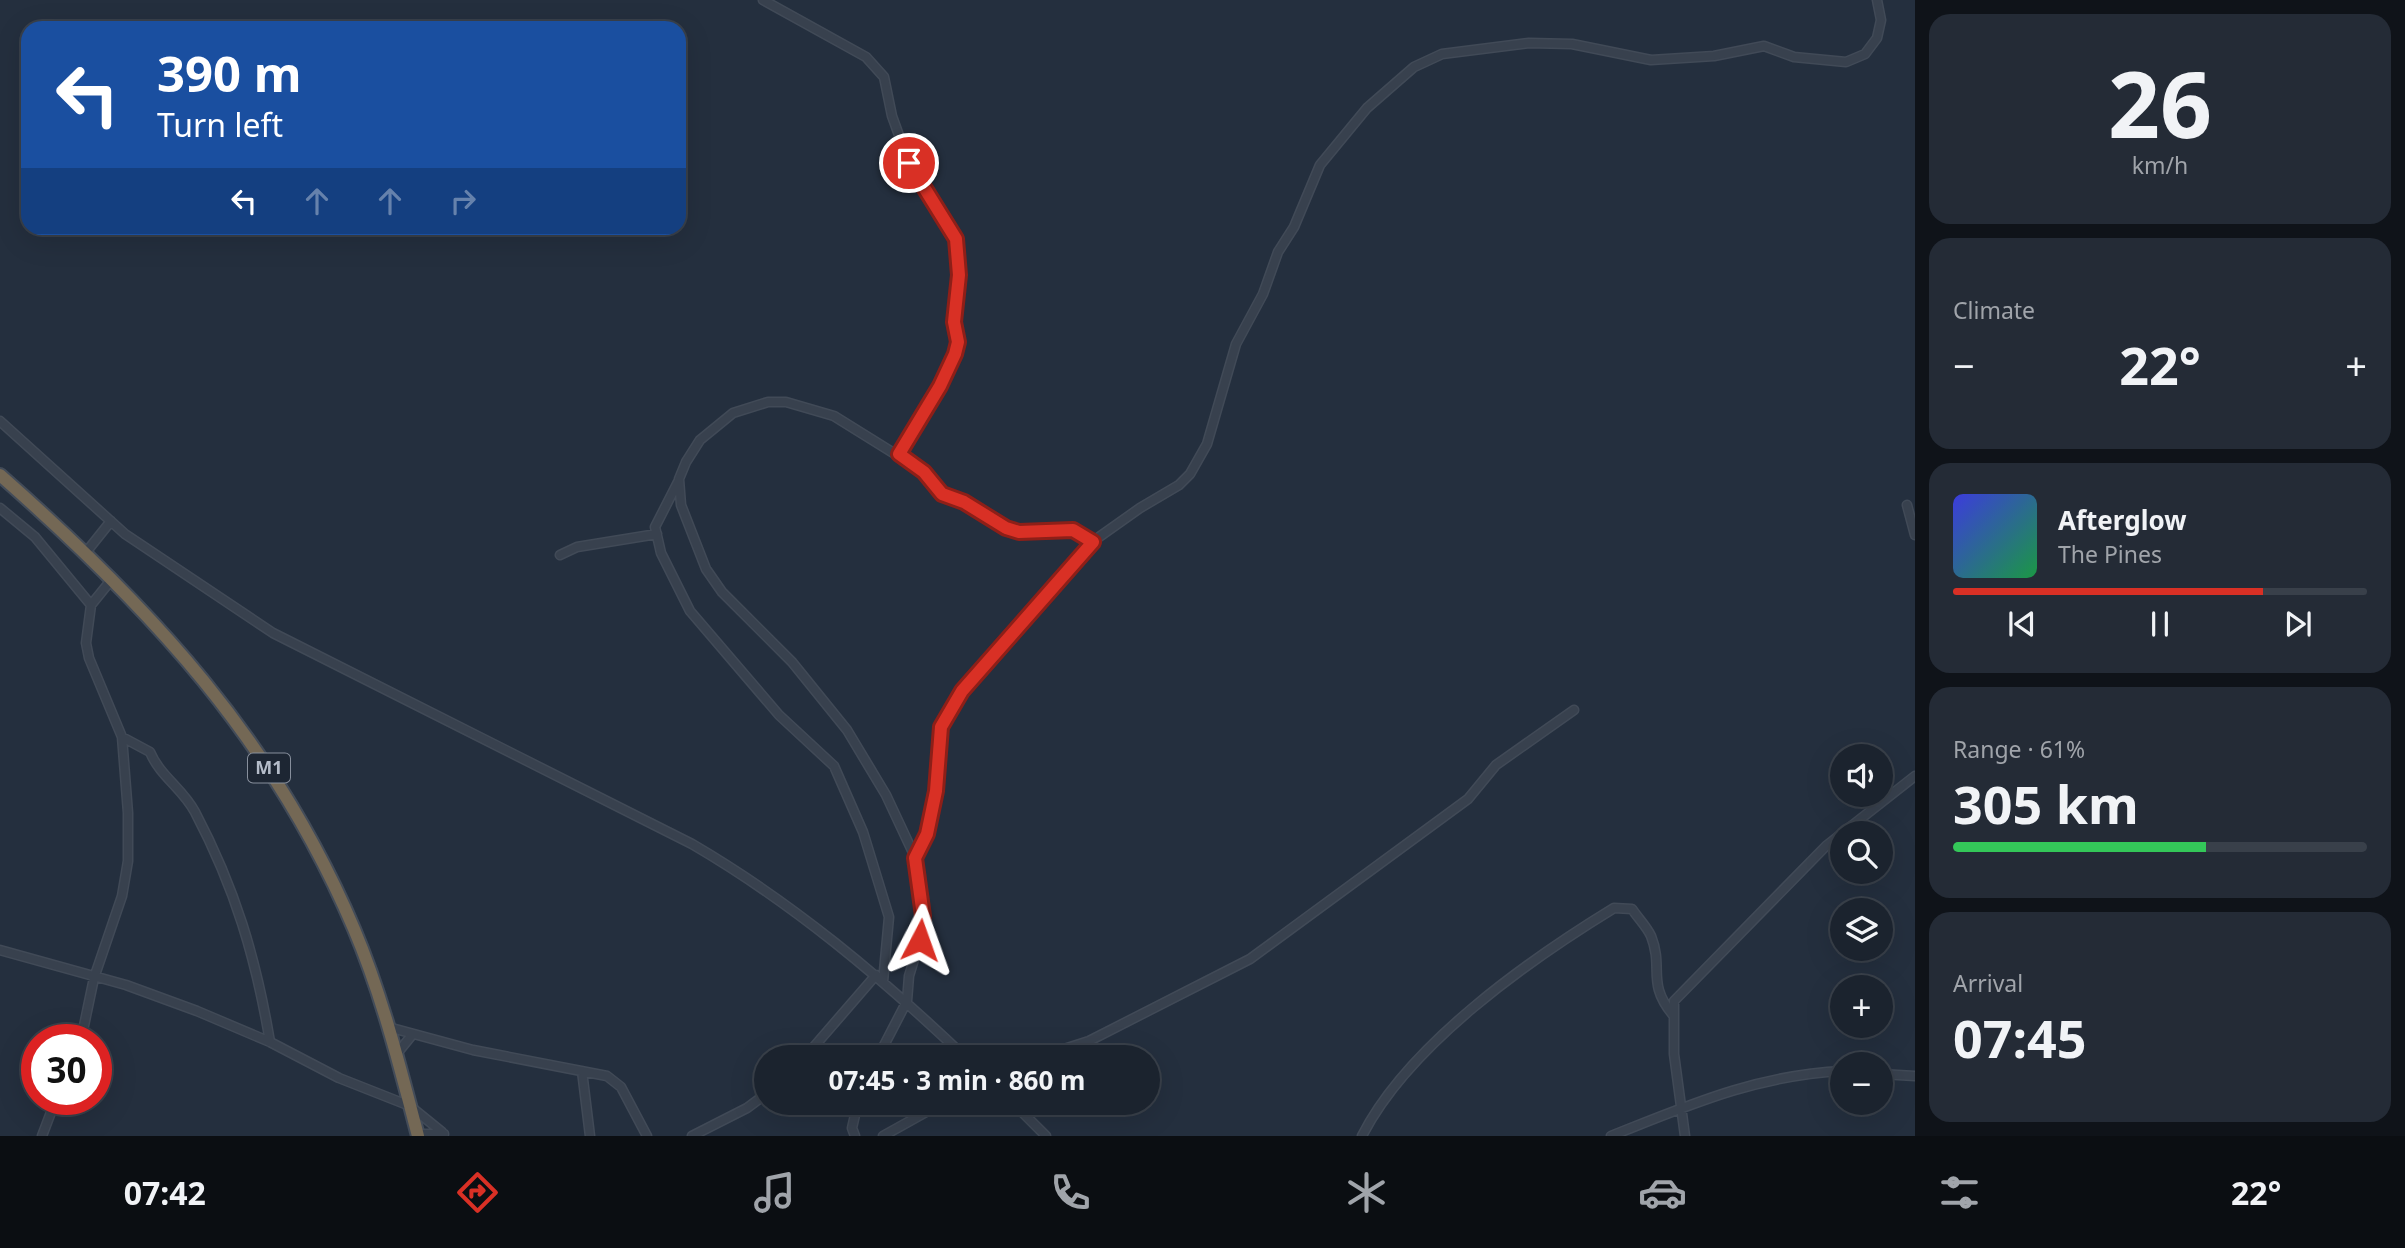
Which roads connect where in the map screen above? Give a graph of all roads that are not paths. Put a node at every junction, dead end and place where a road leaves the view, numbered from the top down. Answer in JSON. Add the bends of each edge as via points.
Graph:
{"nodes":[{"id":1,"x":763,"y":0,"type":"edge"},
{"id":2,"x":1877,"y":0,"type":"edge"},
{"id":3,"x":0,"y":421,"type":"edge"},
{"id":4,"x":899,"y":454,"type":"junction"},
{"id":5,"x":0,"y":475,"type":"edge"},
{"id":6,"x":679,"y":479,"type":"junction"},
{"id":7,"x":1907,"y":505,"type":"dead end"},
{"id":8,"x":0,"y":508,"type":"edge"},
{"id":9,"x":111,"y":521,"type":"junction"},
{"id":10,"x":657,"y":534,"type":"junction"},
{"id":11,"x":1915,"y":535,"type":"edge"},
{"id":12,"x":1093,"y":542,"type":"junction"},
{"id":13,"x":87,"y":551,"type":"junction"},
{"id":14,"x":560,"y":555,"type":"dead end"},
{"id":15,"x":112,"y":579,"type":"junction"},
{"id":16,"x":91,"y":605,"type":"junction"},
{"id":17,"x":1574,"y":710,"type":"dead end"},
{"id":18,"x":122,"y":737,"type":"junction"},
{"id":19,"x":1915,"y":776,"type":"edge"},
{"id":20,"x":915,"y":858,"type":"junction"},
{"id":21,"x":0,"y":950,"type":"edge"},
{"id":22,"x":876,"y":975,"type":"junction"},
{"id":23,"x":94,"y":978,"type":"junction"},
{"id":24,"x":883,"y":982,"type":"junction"},
{"id":25,"x":907,"y":1001,"type":"junction"},
{"id":26,"x":1673,"y":1015,"type":"junction"},
{"id":27,"x":84,"y":1024,"type":"edge"},
{"id":28,"x":387,"y":1027,"type":"junction"},
{"id":29,"x":412,"y":1035,"type":"junction"},
{"id":30,"x":270,"y":1042,"type":"junction"},
{"id":31,"x":815,"y":1045,"type":"edge"},
{"id":32,"x":884,"y":1045,"type":"edge"},
{"id":33,"x":953,"y":1045,"type":"edge"},
{"id":34,"x":1076,"y":1045,"type":"edge"},
{"id":35,"x":395,"y":1056,"type":"junction"},
{"id":36,"x":582,"y":1071,"type":"junction"},
{"id":37,"x":1830,"y":1072,"type":"edge"},
{"id":38,"x":1893,"y":1075,"type":"edge"},
{"id":39,"x":1915,"y":1076,"type":"edge"},
{"id":40,"x":754,"y":1103,"type":"edge"},
{"id":41,"x":410,"y":1106,"type":"junction"},
{"id":42,"x":1680,"y":1108,"type":"junction"},
{"id":43,"x":51,"y":1115,"type":"edge"},
{"id":44,"x":855,"y":1115,"type":"edge"},
{"id":45,"x":921,"y":1115,"type":"edge"},
{"id":46,"x":1025,"y":1115,"type":"edge"},
{"id":47,"x":444,"y":1134,"type":"edge"},
{"id":48,"x":418,"y":1135,"type":"edge"},
{"id":49,"x":42,"y":1136,"type":"edge"},
{"id":50,"x":590,"y":1136,"type":"edge"},
{"id":51,"x":647,"y":1136,"type":"edge"},
{"id":52,"x":692,"y":1136,"type":"edge"},
{"id":53,"x":855,"y":1136,"type":"edge"},
{"id":54,"x":883,"y":1136,"type":"edge"},
{"id":55,"x":1046,"y":1136,"type":"edge"},
{"id":56,"x":1362,"y":1136,"type":"edge"},
{"id":57,"x":1611,"y":1136,"type":"edge"},
{"id":58,"x":1685,"y":1136,"type":"edge"}],
"edges":[{"from":1,"to":4,"type":"street","via":[[879,68],[909,163],[956,239],[955,354]]},
{"from":2,"to":12,"type":"street","via":[[1881,20],[1877,38],[1865,54],[1846,62],[1794,57],[1764,46],[1714,56],[1651,60],[1572,44],[1529,43],[1442,54],[1414,67],[1367,108],[1320,165],[1236,344],[1207,444],[1190,474]]},
{"from":3,"to":9,"type":"street"},
{"from":4,"to":6,"type":"street","via":[[819,410],[768,401],[718,423],[700,440]]},
{"from":4,"to":12,"type":"street","via":[[924,472],[942,494],[1006,528],[1019,532],[1073,530]]},
{"from":5,"to":13,"type":"highway","number":"M1"},
{"from":6,"to":10,"type":"street","via":[[655,527]]},
{"from":6,"to":20,"type":"street","via":[[687,523],[706,569],[847,730],[886,795]]},
{"from":7,"to":11,"type":"street"},
{"from":8,"to":16,"type":"street","via":[[35,537]]},
{"from":9,"to":13,"type":"street"},
{"from":9,"to":22,"type":"street","via":[[214,597],[273,633],[735,869]]},
{"from":10,"to":14,"type":"street","via":[[577,547]]},
{"from":10,"to":24,"type":"street","via":[[661,553],[690,611],[779,715],[834,766],[863,832],[889,916]]},
{"from":12,"to":20,"type":"street","via":[[962,691],[945,717],[927,834]]},
{"from":13,"to":15,"type":"highway","number":"M1"},
{"from":15,"to":16,"type":"street"},
{"from":15,"to":28,"type":"highway","number":"M1","via":[[157,624],[275,778],[354,929]]},
{"from":16,"to":18,"type":"street","via":[[86,643],[89,658]]},
{"from":17,"to":34,"type":"street","via":[[1496,765],[1468,799],[1250,959]]},
{"from":18,"to":23,"type":"street","via":[[127,875]]},
{"from":18,"to":30,"type":"street","via":[[150,752],[157,768],[191,806],[215,851],[246,929]]},
{"from":19,"to":26,"type":"street","via":[[1826,846],[1680,993]]},
{"from":20,"to":25,"type":"street","via":[[923,916]]},
{"from":21,"to":23,"type":"street"},
{"from":22,"to":24,"type":"street"},
{"from":22,"to":31,"type":"street"},
{"from":23,"to":27,"type":"street"},
{"from":23,"to":30,"type":"street","via":[[126,985]]},
{"from":24,"to":25,"type":"street"},
{"from":25,"to":32,"type":"street"},
{"from":25,"to":33,"type":"street"},
{"from":26,"to":42,"type":"street"},
{"from":26,"to":56,"type":"street","via":[[1657,992],[1650,933],[1632,909],[1614,908],[1514,974],[1434,1042],[1392,1091]]},
{"from":28,"to":29,"type":"street"},
{"from":28,"to":35,"type":"highway","number":"M1"},
{"from":29,"to":35,"type":"street"},
{"from":29,"to":36,"type":"street"},
{"from":30,"to":41,"type":"street","via":[[339,1078]]},
{"from":35,"to":41,"type":"highway","number":"M1"},
{"from":36,"to":50,"type":"street"},
{"from":36,"to":51,"type":"street","via":[[615,1081]]},
{"from":37,"to":42,"type":"street","via":[[1755,1082]]},
{"from":38,"to":39,"type":"street"},
{"from":40,"to":52,"type":"street"},
{"from":41,"to":47,"type":"street"},
{"from":41,"to":48,"type":"highway","number":"M1"},
{"from":42,"to":57,"type":"street"},
{"from":42,"to":58,"type":"street"},
{"from":43,"to":49,"type":"street"},
{"from":44,"to":53,"type":"street"},
{"from":45,"to":54,"type":"street"},
{"from":46,"to":55,"type":"street"},
{"from":47,"to":48,"type":"street"}]}
